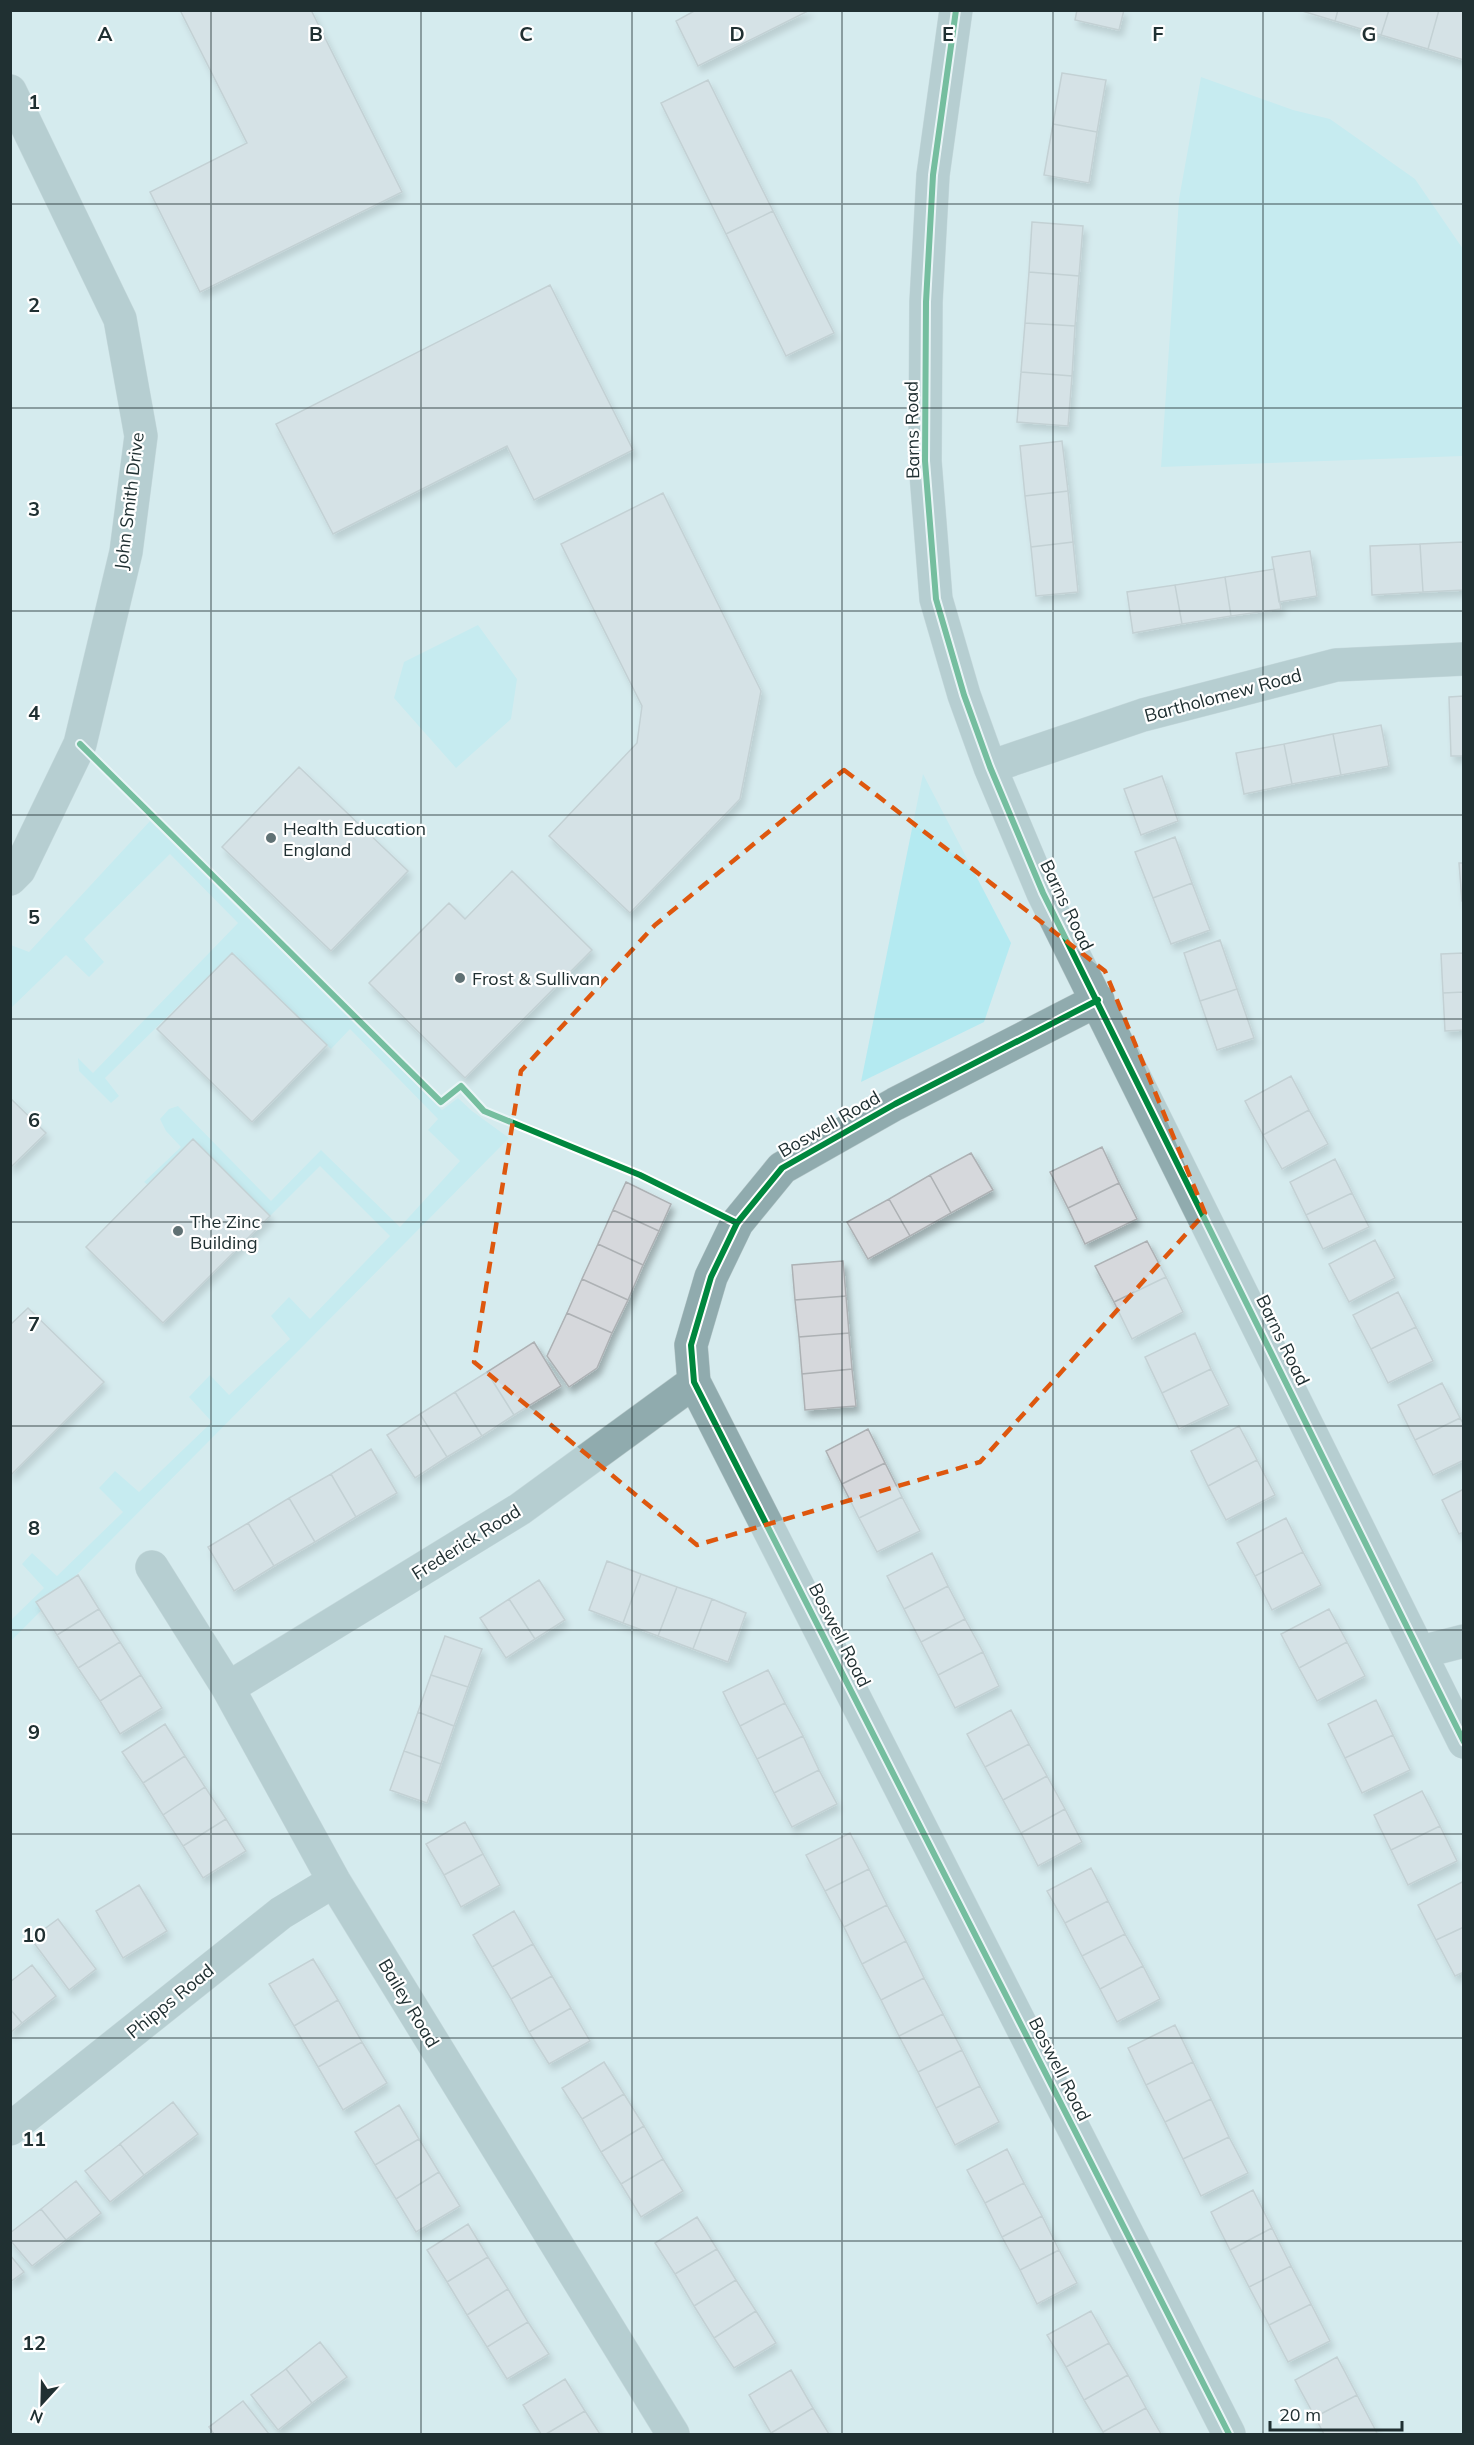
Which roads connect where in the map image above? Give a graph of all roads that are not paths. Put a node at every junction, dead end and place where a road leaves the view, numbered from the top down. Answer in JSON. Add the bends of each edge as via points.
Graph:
{"nodes":[{"id":1,"x":956,"y":10,"type":"edge"},
{"id":2,"x":10,"y":91,"type":"edge"},
{"id":3,"x":1464,"y":659,"type":"edge"},
{"id":4,"x":990,"y":766,"type":"junction"},
{"id":5,"x":10,"y":879,"type":"edge"},
{"id":6,"x":1098,"y":1000,"type":"junction"},
{"id":7,"x":694,"y":1382,"type":"junction"},
{"id":8,"x":152,"y":1567,"type":"dead end"},
{"id":9,"x":1464,"y":1641,"type":"edge"},
{"id":10,"x":1421,"y":1652,"type":"junction"},
{"id":11,"x":228,"y":1688,"type":"junction"},
{"id":12,"x":1464,"y":1742,"type":"edge"},
{"id":13,"x":334,"y":1881,"type":"junction"},
{"id":14,"x":10,"y":2129,"type":"edge"},
{"id":15,"x":673,"y":2434,"type":"edge"},
{"id":16,"x":1229,"y":2434,"type":"edge"}],
"edges":[{"from":1,"to":4,"type":"street","name":"Barns Road","via":[[933,174],[926,302],[925,461],[936,599]]},
{"from":2,"to":5,"type":"street","name":"John Smith Drive","via":[[120,319],[141,436],[126,552],[80,744],[19,870]]},
{"from":3,"to":4,"type":"street","name":"Bartholomew Road","via":[[1336,665],[1143,715]]},
{"from":4,"to":6,"type":"street","name":"Barns Road","via":[[1043,893]]},
{"from":6,"to":7,"type":"street","name":"Boswell Road","via":[[895,1104],[782,1168],[737,1223],[711,1277],[690,1345]]},
{"from":6,"to":10,"type":"street","name":"Barns Road"},
{"from":7,"to":11,"type":"street","name":"Frederick Road","via":[[520,1509]]},
{"from":7,"to":16,"type":"street","name":"Boswell Road"},
{"from":8,"to":11,"type":"street","name":"Bailey Road"},
{"from":9,"to":10,"type":"street"},
{"from":10,"to":12,"type":"street","name":"Barns Road"},
{"from":11,"to":13,"type":"street","name":"Bailey Road"},
{"from":13,"to":14,"type":"street","name":"Phipps Road","via":[[281,1913]]},
{"from":13,"to":15,"type":"street","name":"Bailey Road"}]}
